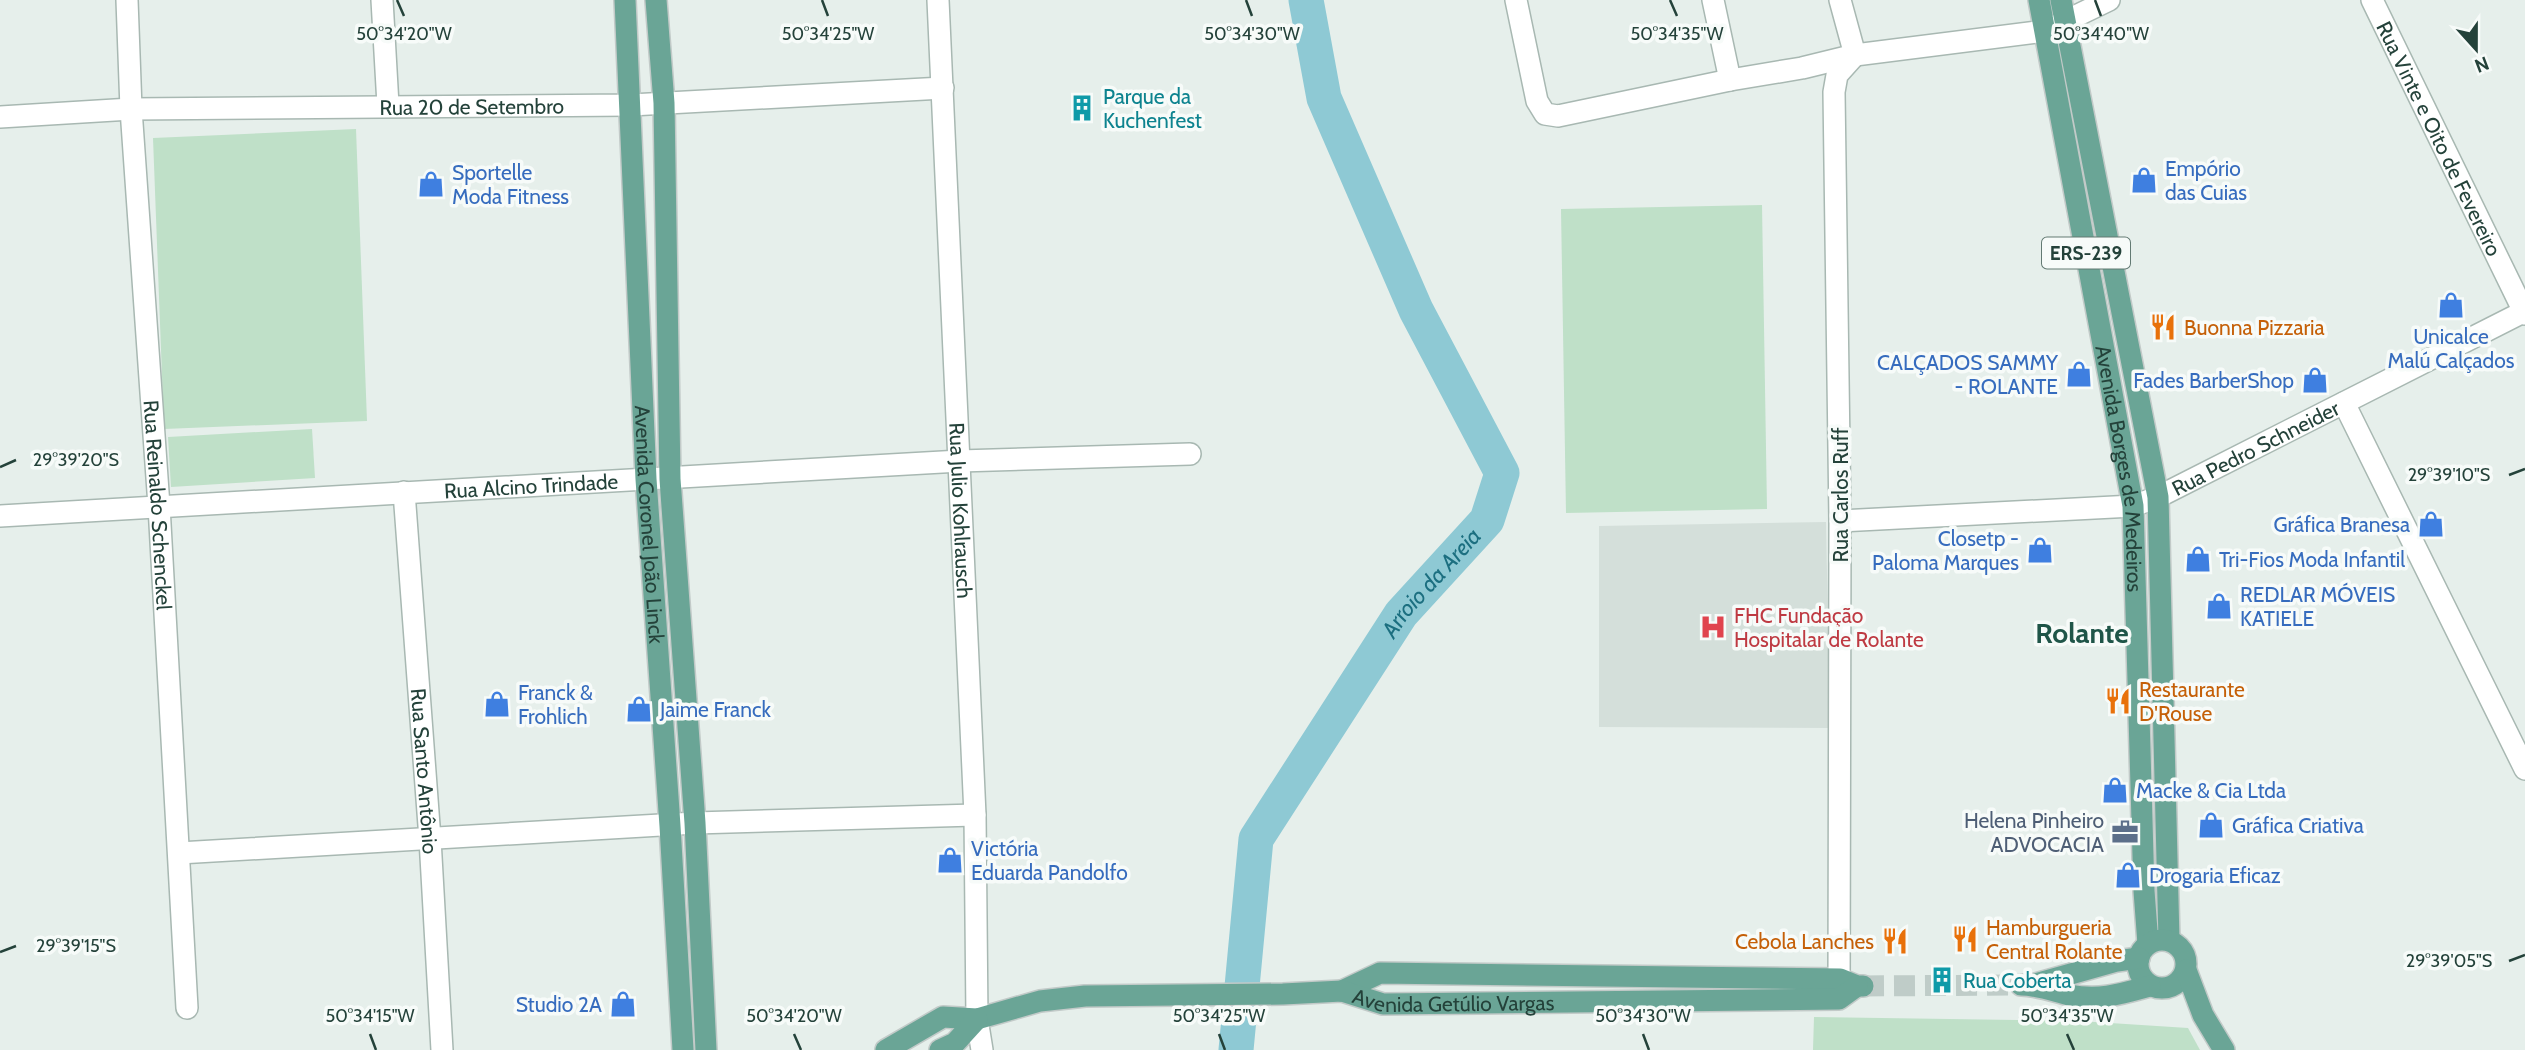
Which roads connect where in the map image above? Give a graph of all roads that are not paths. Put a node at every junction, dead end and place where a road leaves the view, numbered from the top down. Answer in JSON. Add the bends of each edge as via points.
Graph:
{"nodes":[{"id":1,"x":127,"y":0,"type":"edge"},
{"id":2,"x":383,"y":0,"type":"edge"},
{"id":3,"x":625,"y":0,"type":"edge"},
{"id":4,"x":656,"y":0,"type":"edge"},
{"id":5,"x":939,"y":0,"type":"edge"},
{"id":6,"x":1516,"y":0,"type":"edge"},
{"id":7,"x":1713,"y":0,"type":"edge"},
{"id":8,"x":1840,"y":0,"type":"edge"},
{"id":9,"x":2039,"y":0,"type":"edge"},
{"id":10,"x":2060,"y":0,"type":"edge"},
{"id":11,"x":2109,"y":0,"type":"edge"},
{"id":12,"x":2372,"y":0,"type":"edge"},
{"id":13,"x":2065,"y":22,"type":"junction"},
{"id":14,"x":2045,"y":31,"type":"junction"},
{"id":15,"x":1855,"y":55,"type":"junction"},
{"id":16,"x":1730,"y":80,"type":"junction"},
{"id":17,"x":943,"y":88,"type":"junction"},
{"id":18,"x":664,"y":103,"type":"junction"},
{"id":19,"x":631,"y":105,"type":"junction"},
{"id":20,"x":388,"y":106,"type":"junction"},
{"id":21,"x":131,"y":109,"type":"junction"},
{"id":22,"x":0,"y":117,"type":"edge"},
{"id":23,"x":2525,"y":312,"type":"edge"},
{"id":24,"x":2344,"y":402,"type":"junction"},
{"id":25,"x":1190,"y":454,"type":"dead end"},
{"id":26,"x":960,"y":460,"type":"junction"},
{"id":27,"x":646,"y":479,"type":"junction"},
{"id":28,"x":670,"y":479,"type":"junction"},
{"id":29,"x":404,"y":492,"type":"junction"},
{"id":30,"x":2158,"y":497,"type":"junction"},
{"id":31,"x":159,"y":506,"type":"junction"},
{"id":32,"x":2133,"y":506,"type":"junction"},
{"id":33,"x":0,"y":516,"type":"edge"},
{"id":34,"x":1840,"y":521,"type":"junction"},
{"id":35,"x":2525,"y":769,"type":"edge"},
{"id":36,"x":975,"y":815,"type":"junction"},
{"id":37,"x":695,"y":823,"type":"junction"},
{"id":38,"x":670,"y":826,"type":"junction"},
{"id":39,"x":430,"y":839,"type":"junction"},
{"id":40,"x":179,"y":853,"type":"junction"},
{"id":41,"x":2152,"y":947,"type":"junction"},
{"id":42,"x":2186,"y":970,"type":"junction"},
{"id":43,"x":1565,"y":975,"type":"junction"},
{"id":44,"x":1850,"y":987,"type":"junction"},
{"id":45,"x":2156,"y":987,"type":"junction"},
{"id":46,"x":1342,"y":991,"type":"junction"},
{"id":47,"x":1562,"y":1002,"type":"junction"},
{"id":48,"x":187,"y":1008,"type":"dead end"},
{"id":49,"x":2203,"y":1015,"type":"junction"},
{"id":50,"x":977,"y":1019,"type":"junction"},
{"id":51,"x":442,"y":1050,"type":"edge"},
{"id":52,"x":682,"y":1050,"type":"edge"},
{"id":53,"x":706,"y":1050,"type":"edge"},
{"id":54,"x":886,"y":1050,"type":"edge"},
{"id":55,"x":940,"y":1050,"type":"edge"},
{"id":56,"x":982,"y":1050,"type":"edge"},
{"id":57,"x":2224,"y":1050,"type":"edge"}],
"edges":[{"from":1,"to":21,"type":"street","name":"Rua Reinaldo Schenckel"},
{"from":2,"to":20,"type":"street"},
{"from":3,"to":19,"type":"main road","name":"Avenida Coronel João Linck"},
{"from":4,"to":18,"type":"main road","name":"Avenida Coronel João Linck"},
{"from":5,"to":17,"type":"street","name":"Rua Julio Kohlrausch"},
{"from":6,"to":16,"type":"street","via":[[1537,101],[1545,114],[1558,116]]},
{"from":7,"to":16,"type":"street"},
{"from":8,"to":15,"type":"street"},
{"from":9,"to":14,"type":"main road","name":"Avenida Borges de Medeiros","number":"ERS-239"},
{"from":10,"to":13,"type":"main road","name":"Avenida Borges de Medeiros","number":"ERS-239"},
{"from":11,"to":13,"type":"street"},
{"from":12,"to":23,"type":"street","name":"Rua Vinte e Oito de Fevereiro"},
{"from":13,"to":14,"type":"street"},
{"from":13,"to":30,"type":"main road","name":"Avenida Borges de Medeiros","number":"ERS-239"},
{"from":14,"to":15,"type":"street"},
{"from":14,"to":32,"type":"main road","name":"Avenida Borges de Medeiros","number":"ERS-239"},
{"from":15,"to":16,"type":"street"},
{"from":15,"to":34,"type":"street","name":"Rua Carlos Ruff","via":[[1837,75],[1835,92]]},
{"from":17,"to":18,"type":"street","name":"Rua 20 de Setembro"},
{"from":17,"to":26,"type":"street","name":"Rua Julio Kohlrausch"},
{"from":18,"to":19,"type":"street","name":"Rua 20 de Setembro"},
{"from":18,"to":28,"type":"main road","name":"Avenida Coronel João Linck"},
{"from":19,"to":20,"type":"street","name":"Rua 20 de Setembro"},
{"from":19,"to":27,"type":"main road","name":"Avenida Coronel João Linck"},
{"from":20,"to":21,"type":"street","name":"Rua 20 de Setembro"},
{"from":21,"to":22,"type":"street","name":"Rua 20 de Setembro"},
{"from":21,"to":31,"type":"street","name":"Rua Reinaldo Schenckel"},
{"from":23,"to":24,"type":"street","name":"Rua Pedro Schneider"},
{"from":24,"to":30,"type":"street","name":"Rua Pedro Schneider"},
{"from":24,"to":35,"type":"street"},
{"from":25,"to":26,"type":"street","name":"Rua Alcino Trindade"},
{"from":26,"to":28,"type":"street","name":"Rua Alcino Trindade"},
{"from":26,"to":36,"type":"street","name":"Rua Julio Kohlrausch"},
{"from":27,"to":28,"type":"street","name":"Rua Alcino Trindade"},
{"from":27,"to":29,"type":"street","name":"Rua Alcino Trindade"},
{"from":27,"to":38,"type":"main road","name":"Avenida Coronel João Linck"},
{"from":28,"to":37,"type":"main road","name":"Avenida Coronel João Linck"},
{"from":29,"to":31,"type":"street","name":"Rua Alcino Trindade"},
{"from":29,"to":39,"type":"street","name":"Rua Santo Antônio"},
{"from":30,"to":32,"type":"street","name":"Rua Pedro Schneider"},
{"from":30,"to":41,"type":"main road","name":"Avenida Borges de Medeiros","number":"ERS-239"},
{"from":31,"to":33,"type":"street","name":"Rua Alcino Trindade"},
{"from":31,"to":40,"type":"street","name":"Rua Reinaldo Schenckel"},
{"from":32,"to":34,"type":"street","name":"Rua Pedro Schneider"},
{"from":32,"to":41,"type":"main road","name":"Avenida Borges de Medeiros","number":"ERS-239","via":[[2144,891]]},
{"from":34,"to":44,"type":"street","name":"Rua Carlos Ruff"},
{"from":36,"to":37,"type":"street"},
{"from":36,"to":50,"type":"street","name":"Rua Julio Kohlrausch"},
{"from":37,"to":38,"type":"street"},
{"from":37,"to":53,"type":"main road","name":"Avenida Coronel João Linck"},
{"from":38,"to":39,"type":"street"},
{"from":38,"to":52,"type":"main road","name":"Avenida Coronel João Linck"},
{"from":39,"to":40,"type":"street"},
{"from":39,"to":51,"type":"street","name":"Rua Santo Antônio"},
{"from":40,"to":48,"type":"street","name":"Rua Reinaldo Schenckel"},
{"from":41,"to":42,"type":"main road","via":[[2184,951]]},
{"from":41,"to":45,"type":"main road","via":[[2139,973]]},
{"from":41,"to":45,"type":"main road","via":[[2026,985],[2106,998]]},
{"from":42,"to":45,"type":"main road","via":[[2178,984]]},
{"from":42,"to":49,"type":"main road"},
{"from":43,"to":44,"type":"main road","name":"Avenida Getúlio Vargas"},
{"from":43,"to":46,"type":"main road","name":"Avenida Getúlio Vargas","via":[[1380,973]]},
{"from":43,"to":47,"type":"main road"},
{"from":44,"to":47,"type":"main road","name":"Avenida Getúlio Vargas"},
{"from":45,"to":49,"type":"main road"},
{"from":46,"to":47,"type":"main road","name":"Avenida Getúlio Vargas","via":[[1383,1004]]},
{"from":46,"to":50,"type":"main road","name":"Avenida Getúlio Vargas","via":[[1085,996],[1040,1001]]},
{"from":49,"to":57,"type":"main road"},
{"from":50,"to":54,"type":"main road","name":"Avenida Getúlio Vargas","via":[[943,1017]]},
{"from":50,"to":55,"type":"main road","name":"Avenida Getúlio Vargas","via":[[955,1042]]},
{"from":50,"to":56,"type":"street","name":"Rua Julio Kohlrausch"}]}
